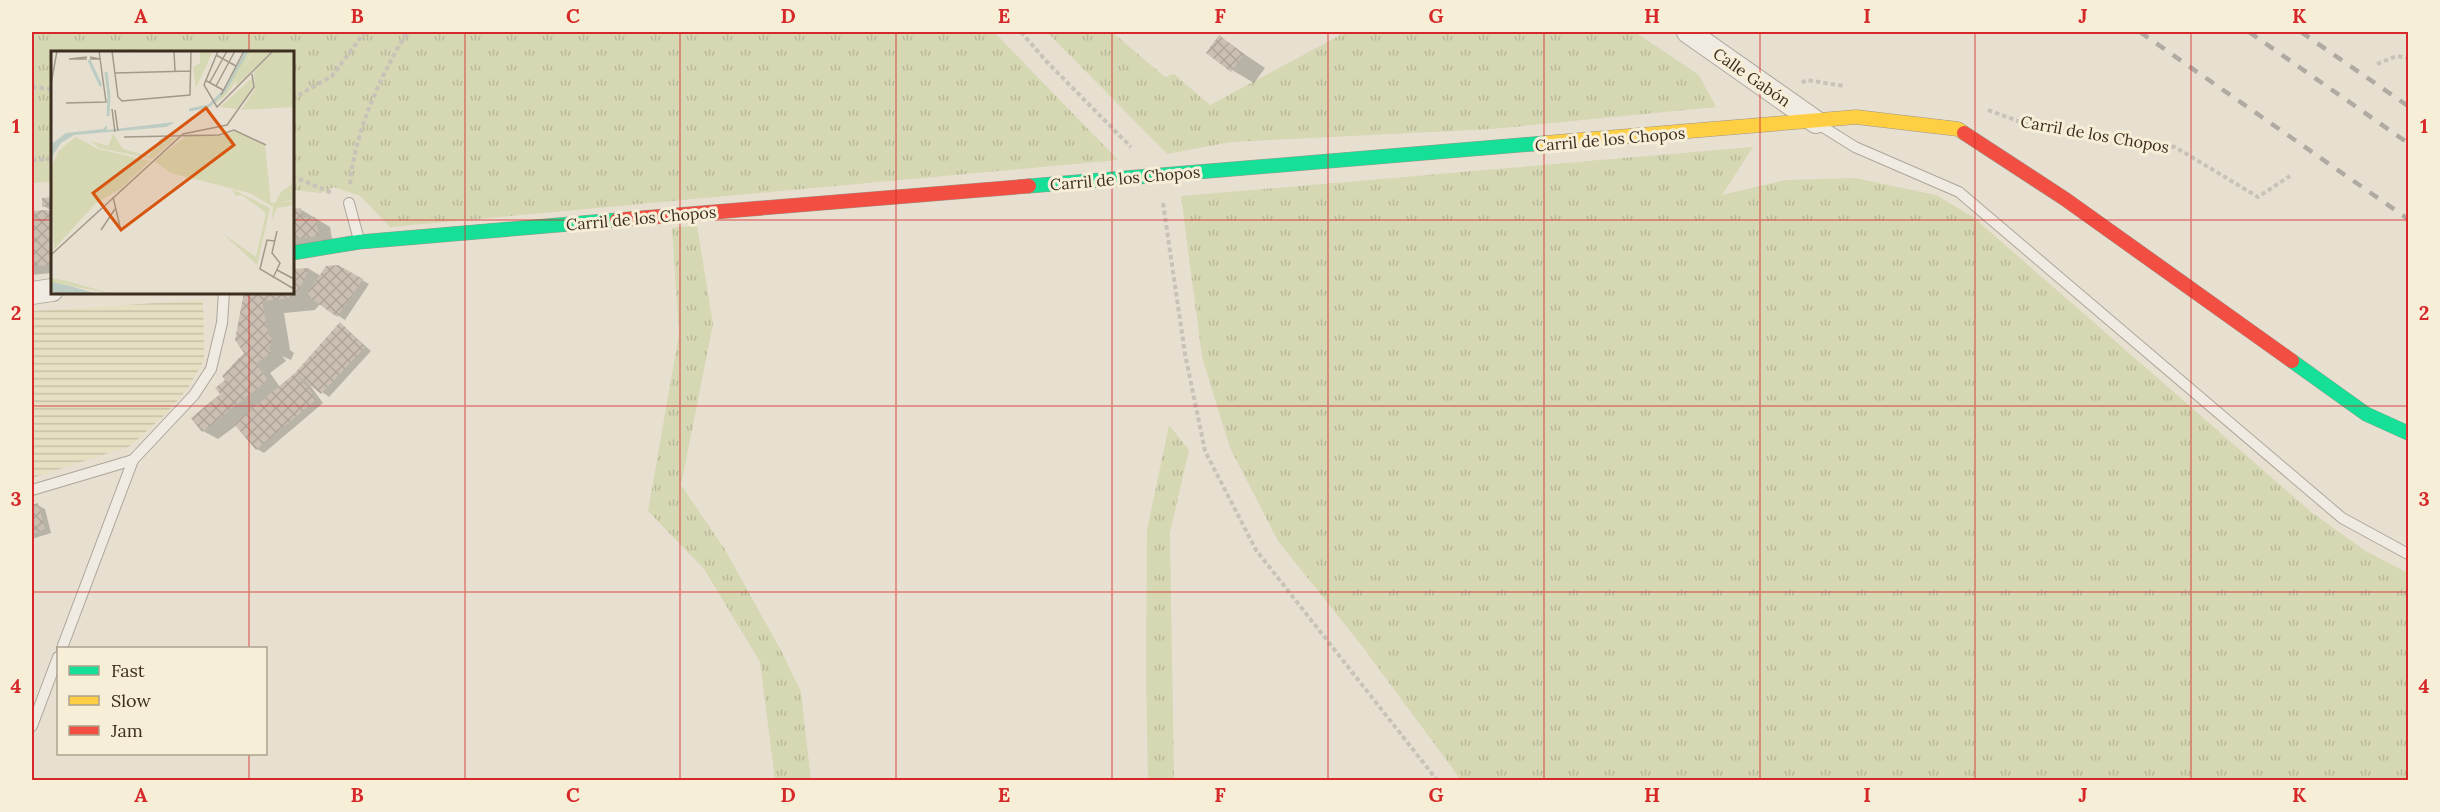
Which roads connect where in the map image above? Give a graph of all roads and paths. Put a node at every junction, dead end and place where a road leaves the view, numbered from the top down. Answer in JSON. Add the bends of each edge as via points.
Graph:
{"nodes":[{"id":1,"x":365,"y":32,"type":"edge"},
{"id":2,"x":407,"y":32,"type":"edge"},
{"id":3,"x":1021,"y":32,"type":"edge"},
{"id":4,"x":1688,"y":32,"type":"edge"},
{"id":5,"x":2409,"y":58,"type":"edge"},
{"id":6,"x":2377,"y":64,"type":"dead end"},
{"id":7,"x":32,"y":87,"type":"edge"},
{"id":8,"x":1851,"y":87,"type":"dead end"},
{"id":9,"x":51,"y":89,"type":"edge"},
{"id":10,"x":294,"y":98,"type":"edge"},
{"id":11,"x":1783,"y":98,"type":"junction"},
{"id":12,"x":1986,"y":110,"type":"dead end"},
{"id":13,"x":1816,"y":122,"type":"junction"},
{"id":14,"x":51,"y":159,"type":"edge"},
{"id":15,"x":32,"y":160,"type":"edge"},
{"id":16,"x":1158,"y":175,"type":"junction"},
{"id":17,"x":2290,"y":176,"type":"dead end"},
{"id":18,"x":294,"y":177,"type":"edge"},
{"id":19,"x":349,"y":203,"type":"junction"},
{"id":20,"x":359,"y":242,"type":"junction"},
{"id":21,"x":294,"y":253,"type":"edge"},
{"id":22,"x":51,"y":290,"type":"edge"},
{"id":23,"x":32,"y":293,"type":"edge"},
{"id":24,"x":224,"y":294,"type":"edge"},
{"id":25,"x":2409,"y":433,"type":"edge"},
{"id":26,"x":134,"y":460,"type":"junction"},
{"id":27,"x":32,"y":490,"type":"edge"},
{"id":28,"x":2409,"y":554,"type":"edge"},
{"id":29,"x":62,"y":647,"type":"edge"},
{"id":30,"x":57,"y":660,"type":"edge"},
{"id":31,"x":32,"y":726,"type":"edge"},
{"id":32,"x":1437,"y":780,"type":"edge"}],
"edges":[{"from":1,"to":10,"type":"path","via":[[332,76]]},
{"from":2,"to":19,"type":"path","via":[[393,55],[361,131],[354,154]]},
{"from":3,"to":16,"type":"path"},
{"from":4,"to":11,"type":"street","name":"Calle Gabón"},
{"from":5,"to":6,"type":"path","via":[[2397,56]]},
{"from":7,"to":9,"type":"path"},
{"from":8,"to":11,"type":"path","via":[[1806,80]]},
{"from":11,"to":13,"type":"street","name":"Calle Gabón"},
{"from":12,"to":17,"type":"path","name":"Carril de los Chopos","via":[[2029,125],[2175,147],[2258,197]]},
{"from":13,"to":16,"type":"street","name":"Carril de los Chopos"},
{"from":13,"to":25,"type":"street","name":"Carril de los Chopos","via":[[1856,117],[1958,129],[2064,199],[2366,414]]},
{"from":13,"to":28,"type":"lane","via":[[1855,147],[1959,192],[2342,518]]},
{"from":14,"to":15,"type":"path"},
{"from":16,"to":20,"type":"street","name":"Carril de los Chopos"},
{"from":16,"to":32,"type":"path","via":[[1185,354],[1205,451],[1256,550]]},
{"from":18,"to":19,"type":"path"},
{"from":19,"to":20,"type":"lane"},
{"from":20,"to":21,"type":"street","name":"Carril de los Chopos"},
{"from":22,"to":23,"type":"street"},
{"from":24,"to":26,"type":"lane","via":[[222,324],[211,369],[194,395]]},
{"from":26,"to":27,"type":"lane"},
{"from":26,"to":29,"type":"lane"},
{"from":30,"to":31,"type":"lane"}]}
